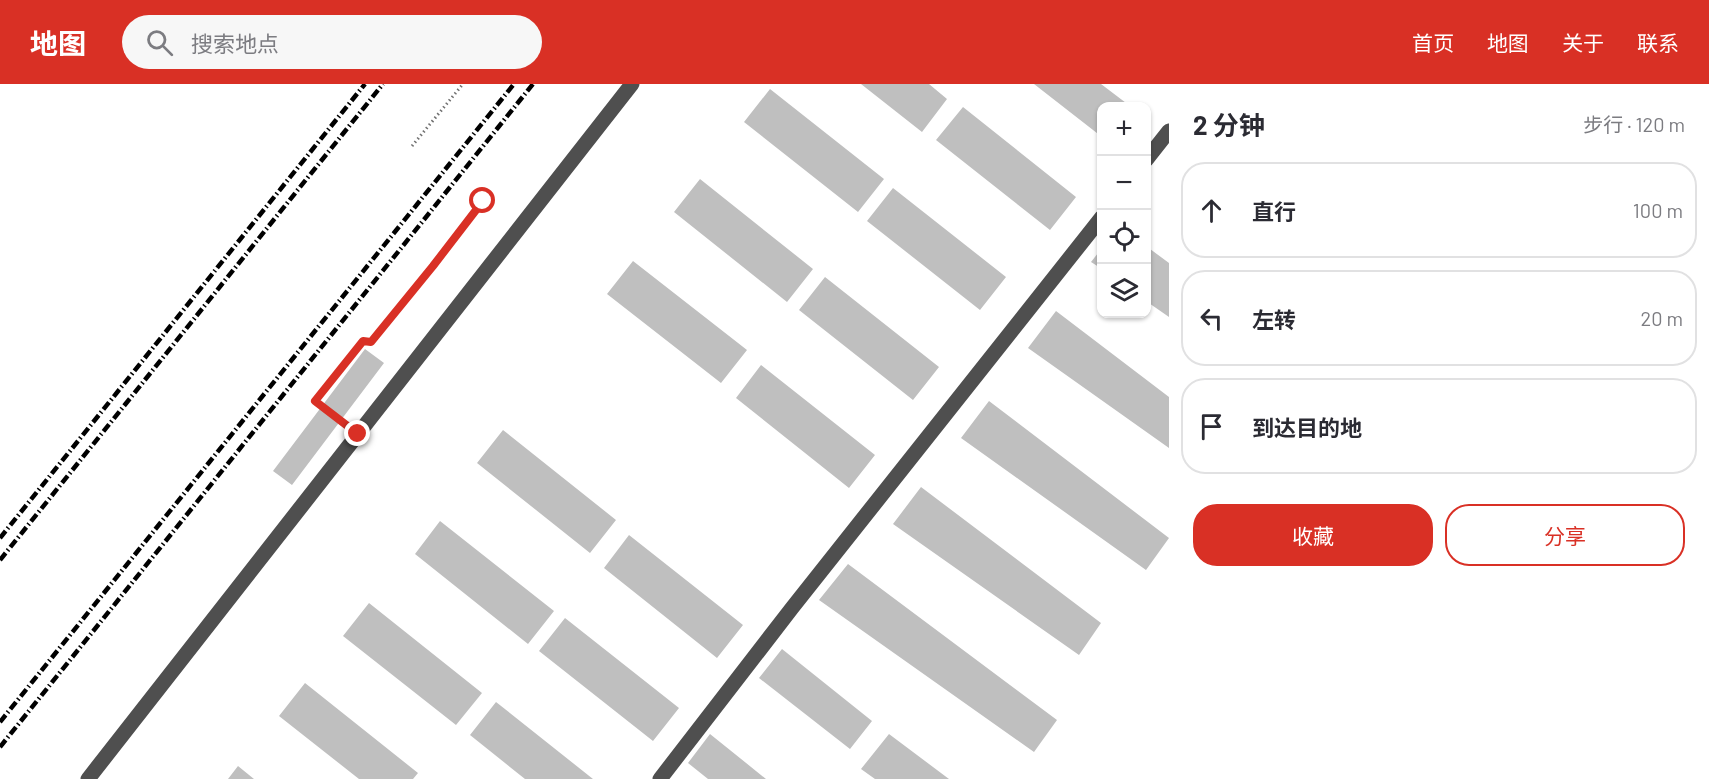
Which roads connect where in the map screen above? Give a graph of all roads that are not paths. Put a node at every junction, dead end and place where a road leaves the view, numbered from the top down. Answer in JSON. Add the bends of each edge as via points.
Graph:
{"nodes":[{"id":1,"x":632,"y":84,"type":"edge"},
{"id":2,"x":1169,"y":131,"type":"edge"},
{"id":3,"x":1149,"y":156,"type":"edge"},
{"id":4,"x":1097,"y":222,"type":"edge"},
{"id":5,"x":88,"y":779,"type":"edge"},
{"id":6,"x":660,"y":779,"type":"edge"}],
"edges":[{"from":1,"to":5,"type":"street"},
{"from":2,"to":3,"type":"street"},
{"from":4,"to":6,"type":"street"}]}
